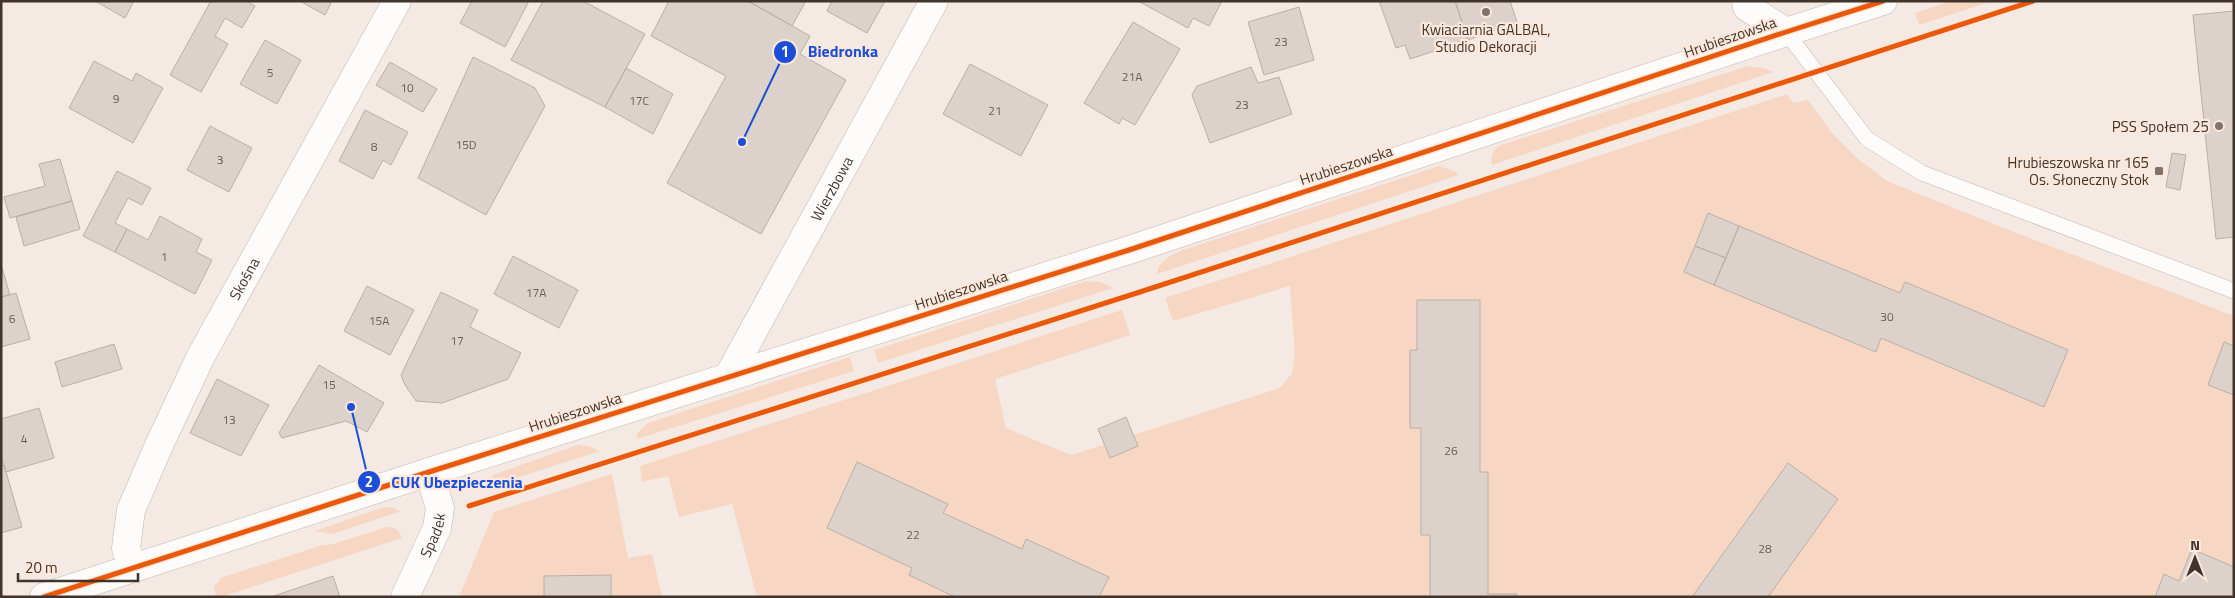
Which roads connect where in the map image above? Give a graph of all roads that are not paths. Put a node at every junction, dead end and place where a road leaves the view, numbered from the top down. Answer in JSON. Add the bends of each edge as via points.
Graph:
{"nodes":[{"id":1,"x":397,"y":1,"type":"edge"},
{"id":2,"x":934,"y":1,"type":"edge"},
{"id":3,"x":1746,"y":1,"type":"edge"},
{"id":4,"x":1883,"y":1,"type":"edge"},
{"id":5,"x":1786,"y":32,"type":"junction"},
{"id":6,"x":2234,"y":291,"type":"edge"},
{"id":7,"x":728,"y":377,"type":"junction"},
{"id":8,"x":429,"y":472,"type":"junction"},
{"id":9,"x":132,"y":567,"type":"junction"},
{"id":10,"x":44,"y":597,"type":"edge"},
{"id":11,"x":405,"y":597,"type":"edge"}],
"edges":[{"from":1,"to":9,"type":"street","name":"Skośna","via":[[201,356],[160,443],[130,510],[126,548]]},
{"from":2,"to":7,"type":"street","name":"Wierzbowa"},
{"from":3,"to":5,"type":"street","via":[[1747,8]]},
{"from":4,"to":5,"type":"street","name":"Hrubieszowska"},
{"from":5,"to":6,"type":"lane","via":[[1867,138],[1922,173]]},
{"from":5,"to":7,"type":"street","name":"Hrubieszowska","via":[[1139,246]]},
{"from":7,"to":8,"type":"street","name":"Hrubieszowska"},
{"from":8,"to":9,"type":"street","name":"Hrubieszowska"},
{"from":8,"to":11,"type":"street","name":"Spadek","via":[[440,508],[437,528]]},
{"from":9,"to":10,"type":"street","name":"Hrubieszowska"}]}
